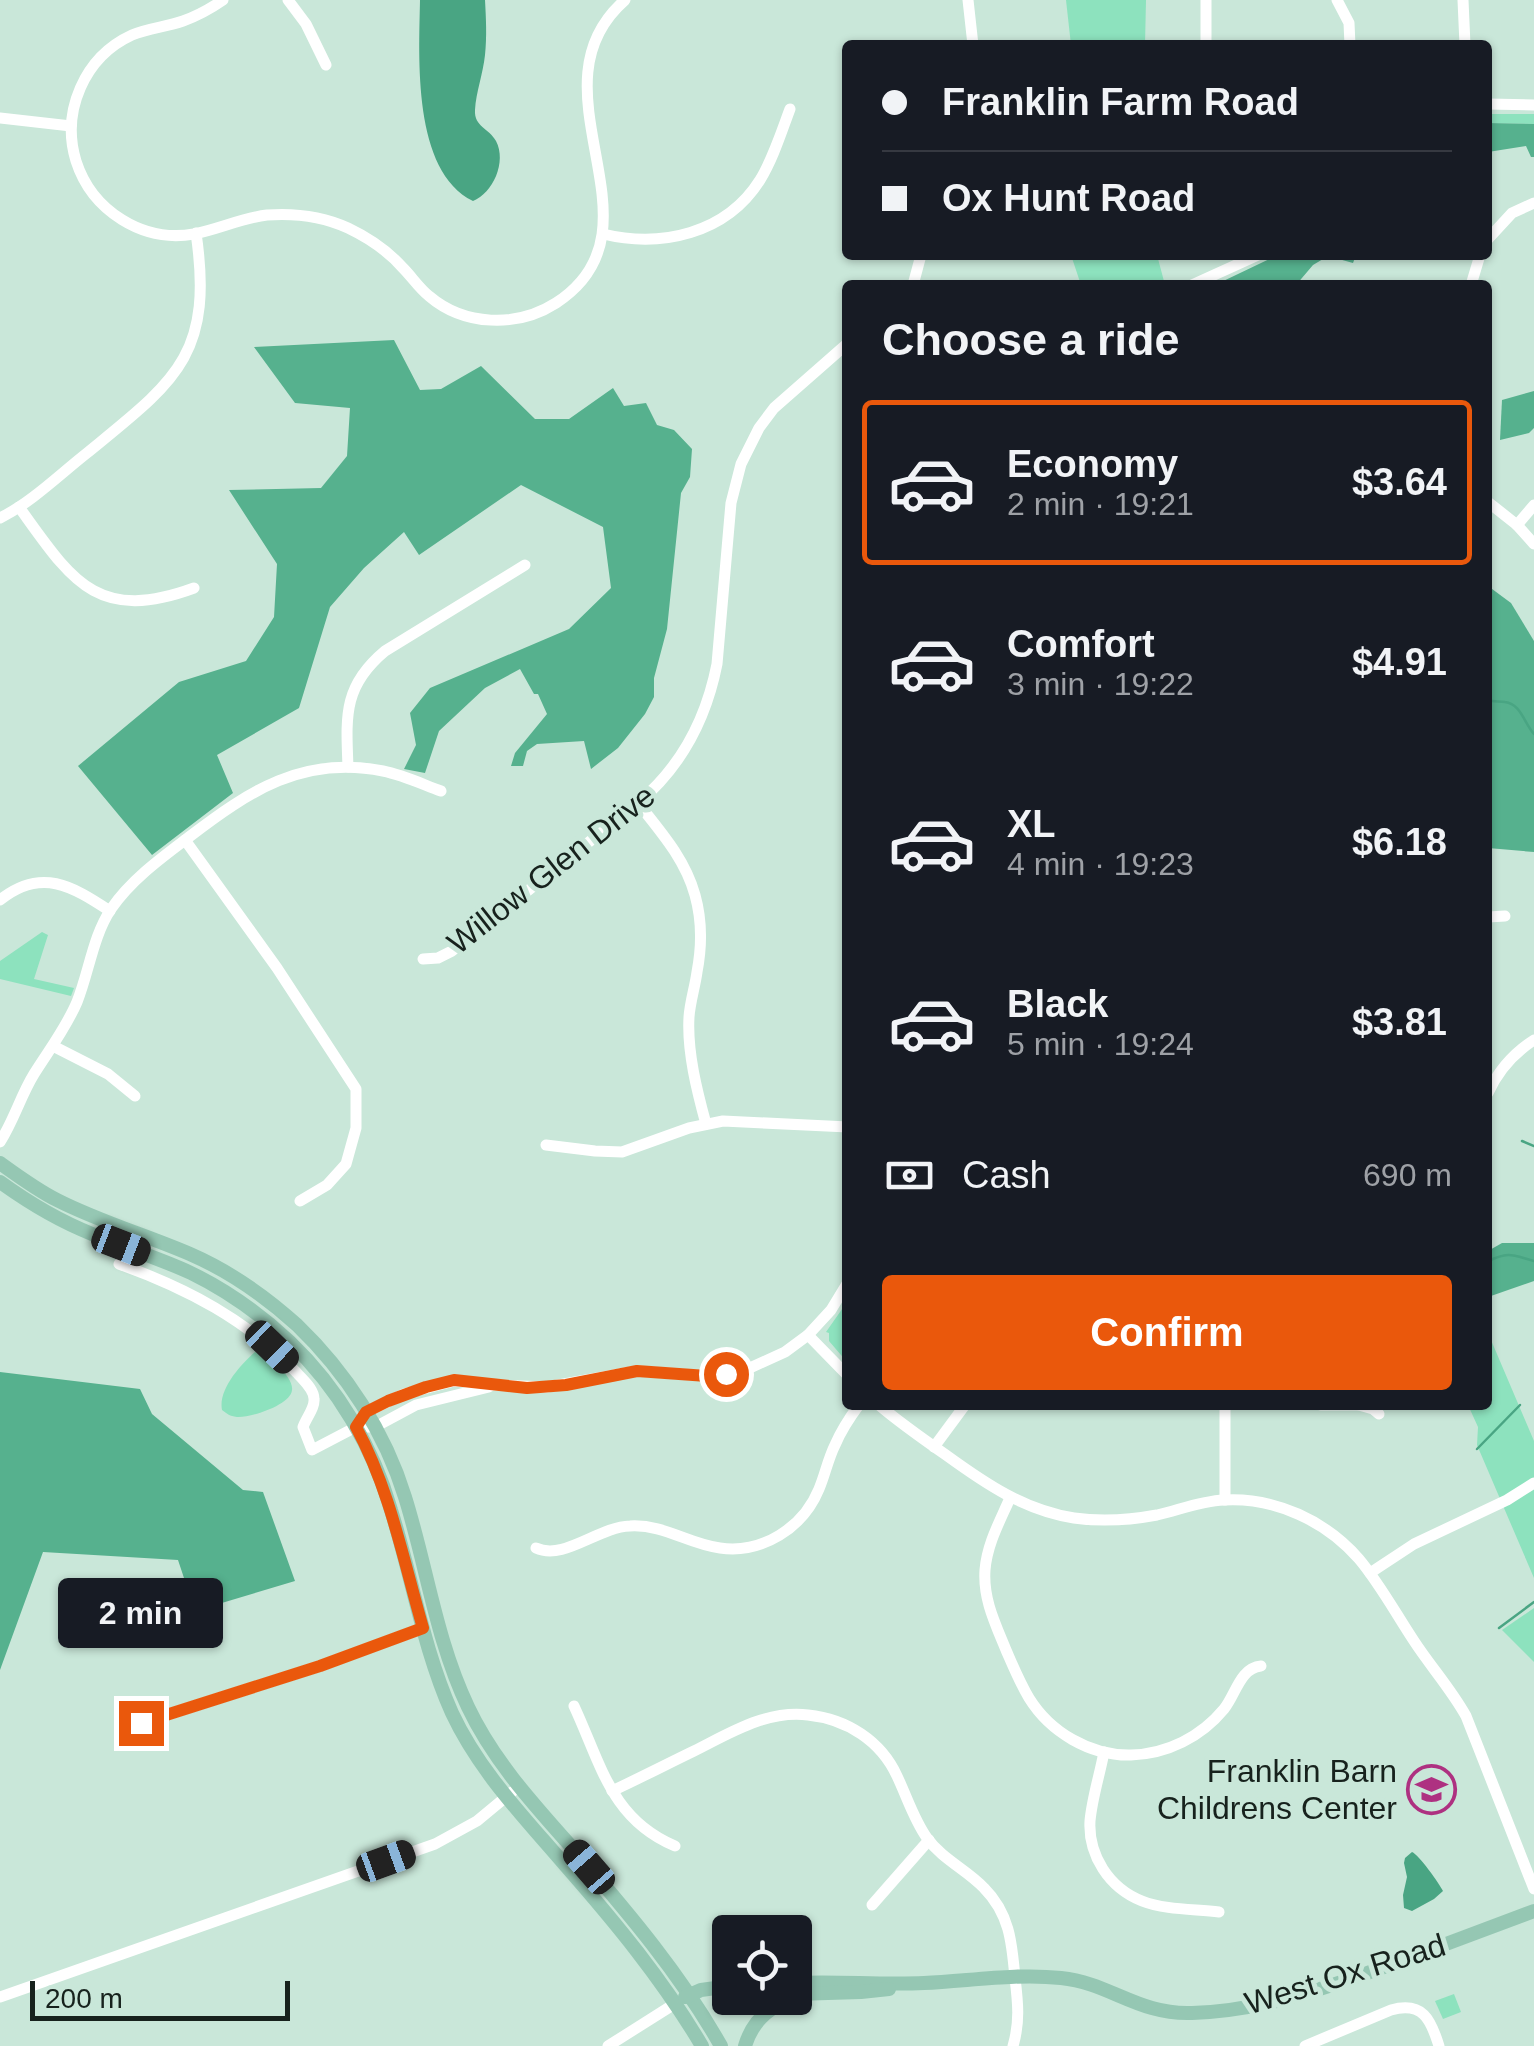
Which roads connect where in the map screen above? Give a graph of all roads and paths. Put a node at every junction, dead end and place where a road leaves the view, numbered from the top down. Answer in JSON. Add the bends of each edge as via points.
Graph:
{"nodes":[{"id":1,"x":223,"y":0,"type":"edge"},
{"id":2,"x":288,"y":0,"type":"edge"},
{"id":3,"x":626,"y":0,"type":"edge"},
{"id":4,"x":968,"y":0,"type":"edge"},
{"id":5,"x":1206,"y":0,"type":"edge"},
{"id":6,"x":1337,"y":0,"type":"edge"},
{"id":7,"x":1463,"y":0,"type":"edge"},
{"id":8,"x":972,"y":40,"type":"edge"},
{"id":9,"x":1206,"y":40,"type":"edge"},
{"id":10,"x":1350,"y":40,"type":"edge"},
{"id":11,"x":1465,"y":40,"type":"edge"},
{"id":12,"x":326,"y":65,"type":"dead end"},
{"id":13,"x":1492,"y":104,"type":"edge"},
{"id":14,"x":1534,"y":105,"type":"edge"},
{"id":15,"x":790,"y":110,"type":"dead end"},
{"id":16,"x":0,"y":118,"type":"edge"},
{"id":17,"x":71,"y":126,"type":"junction"},
{"id":18,"x":1534,"y":203,"type":"edge"},
{"id":19,"x":196,"y":234,"type":"junction"},
{"id":20,"x":603,"y":234,"type":"junction"},
{"id":21,"x":1492,"y":235,"type":"edge"},
{"id":22,"x":1247,"y":260,"type":"edge"},
{"id":23,"x":1203,"y":280,"type":"edge"},
{"id":24,"x":842,"y":348,"type":"edge"},
{"id":25,"x":1492,"y":505,"type":"edge"},
{"id":26,"x":1534,"y":505,"type":"edge"},
{"id":27,"x":20,"y":507,"type":"junction"},
{"id":28,"x":0,"y":518,"type":"edge"},
{"id":29,"x":1516,"y":525,"type":"junction"},
{"id":30,"x":1534,"y":544,"type":"edge"},
{"id":31,"x":526,"y":564,"type":"dead end"},
{"id":32,"x":194,"y":588,"type":"dead end"},
{"id":33,"x":348,"y":766,"type":"junction"},
{"id":34,"x":441,"y":790,"type":"dead end"},
{"id":35,"x":638,"y":803,"type":"junction"},
{"id":36,"x":185,"y":840,"type":"junction"},
{"id":37,"x":0,"y":900,"type":"edge"},
{"id":38,"x":110,"y":911,"type":"junction"},
{"id":39,"x":1506,"y":916,"type":"dead end"},
{"id":40,"x":1492,"y":917,"type":"edge"},
{"id":41,"x":423,"y":959,"type":"dead end"},
{"id":42,"x":1534,"y":1040,"type":"edge"},
{"id":43,"x":52,"y":1046,"type":"junction"},
{"id":44,"x":1492,"y":1085,"type":"edge"},
{"id":45,"x":135,"y":1096,"type":"dead end"},
{"id":46,"x":706,"y":1124,"type":"junction"},
{"id":47,"x":842,"y":1127,"type":"edge"},
{"id":48,"x":0,"y":1142,"type":"edge"},
{"id":49,"x":546,"y":1145,"type":"dead end"},
{"id":50,"x":0,"y":1163,"type":"edge"},
{"id":51,"x":0,"y":1182,"type":"edge"},
{"id":52,"x":300,"y":1201,"type":"dead end"},
{"id":53,"x":118,"y":1264,"type":"dead end"},
{"id":54,"x":842,"y":1292,"type":"edge"},
{"id":55,"x":808,"y":1335,"type":"junction"},
{"id":56,"x":842,"y":1370,"type":"edge"},
{"id":57,"x":494,"y":1386,"type":"junction"},
{"id":58,"x":856,"y":1410,"type":"edge"},
{"id":59,"x":886,"y":1410,"type":"edge"},
{"id":60,"x":961,"y":1410,"type":"edge"},
{"id":61,"x":1225,"y":1410,"type":"edge"},
{"id":62,"x":1374,"y":1410,"type":"edge"},
{"id":63,"x":366,"y":1412,"type":"junction"},
{"id":64,"x":1379,"y":1414,"type":"dead end"},
{"id":65,"x":374,"y":1426,"type":"junction"},
{"id":66,"x":356,"y":1427,"type":"junction"},
{"id":67,"x":934,"y":1447,"type":"junction"},
{"id":68,"x":1534,"y":1483,"type":"edge"},
{"id":69,"x":1010,"y":1498,"type":"junction"},
{"id":70,"x":1225,"y":1500,"type":"junction"},
{"id":71,"x":536,"y":1548,"type":"dead end"},
{"id":72,"x":1370,"y":1574,"type":"junction"},
{"id":73,"x":423,"y":1628,"type":"junction"},
{"id":74,"x":1262,"y":1666,"type":"dead end"},
{"id":75,"x":574,"y":1706,"type":"dead end"},
{"id":76,"x":141,"y":1723,"type":"dead end"},
{"id":77,"x":1104,"y":1752,"type":"junction"},
{"id":78,"x":519,"y":1786,"type":"junction"},
{"id":79,"x":612,"y":1791,"type":"junction"},
{"id":80,"x":506,"y":1797,"type":"junction"},
{"id":81,"x":929,"y":1840,"type":"junction"},
{"id":82,"x":674,"y":1846,"type":"dead end"},
{"id":83,"x":1534,"y":1890,"type":"edge"},
{"id":84,"x":872,"y":1905,"type":"dead end"},
{"id":85,"x":1534,"y":1910,"type":"edge"},
{"id":86,"x":1219,"y":1912,"type":"dead end"},
{"id":87,"x":1015,"y":1978,"type":"junction"},
{"id":88,"x":812,"y":1982,"type":"edge"},
{"id":89,"x":918,"y":1983,"type":"junction"},
{"id":90,"x":712,"y":1989,"type":"edge"},
{"id":91,"x":812,"y":1994,"type":"edge"},
{"id":92,"x":819,"y":1994,"type":"junction"},
{"id":93,"x":712,"y":1996,"type":"edge"},
{"id":94,"x":0,"y":1997,"type":"edge"},
{"id":95,"x":692,"y":1997,"type":"junction"},
{"id":96,"x":676,"y":2003,"type":"junction"},
{"id":97,"x":608,"y":2046,"type":"edge"},
{"id":98,"x":702,"y":2046,"type":"edge"},
{"id":99,"x":721,"y":2046,"type":"edge"},
{"id":100,"x":746,"y":2046,"type":"edge"},
{"id":101,"x":1014,"y":2046,"type":"edge"},
{"id":102,"x":1305,"y":2046,"type":"edge"},
{"id":103,"x":1439,"y":2046,"type":"edge"}],
"edges":[{"from":1,"to":17,"type":"street","via":[[107,51],[79,89]]},
{"from":2,"to":12,"type":"street"},
{"from":3,"to":20,"type":"street","via":[[598,33],[587,66]]},
{"from":4,"to":8,"type":"street"},
{"from":5,"to":9,"type":"street"},
{"from":6,"to":10,"type":"street"},
{"from":7,"to":11,"type":"street"},
{"from":13,"to":14,"type":"street"},
{"from":15,"to":20,"type":"street","via":[[763,176],[722,218],[663,240]]},
{"from":16,"to":17,"type":"street"},
{"from":17,"to":19,"type":"street","via":[[79,169],[108,210],[146,231]]},
{"from":18,"to":21,"type":"street","via":[[1512,213]]},
{"from":19,"to":20,"type":"street","via":[[268,215],[332,222],[382,248],[441,305],[496,320],[529,316],[567,295],[591,266]]},
{"from":19,"to":27,"type":"street","via":[[200,304],[176,372],[148,403]]},
{"from":22,"to":23,"type":"street"},
{"from":24,"to":35,"type":"street","name":"Willow Glen Drive","via":[[774,408],[748,447],[731,503],[712,687],[688,745]]},
{"from":25,"to":29,"type":"street"},
{"from":26,"to":29,"type":"street"},
{"from":27,"to":28,"type":"street"},
{"from":27,"to":32,"type":"street","via":[[64,569],[90,589],[138,601]]},
{"from":29,"to":30,"type":"street"},
{"from":31,"to":33,"type":"street","via":[[372,662],[349,700]]},
{"from":33,"to":34,"type":"street"},
{"from":33,"to":36,"type":"street","via":[[260,787]]},
{"from":35,"to":41,"type":"street","name":"Willow Glen Drive","via":[[452,951]]},
{"from":35,"to":46,"type":"street","via":[[680,860],[698,911],[689,1034]]},
{"from":36,"to":38,"type":"street"},
{"from":36,"to":52,"type":"street","via":[[356,1089],[356,1128],[346,1164]]},
{"from":37,"to":38,"type":"street","via":[[26,886],[54,882]]},
{"from":38,"to":43,"type":"street"},
{"from":39,"to":40,"type":"street"},
{"from":42,"to":44,"type":"street"},
{"from":43,"to":45,"type":"street"},
{"from":43,"to":48,"type":"street"},
{"from":46,"to":47,"type":"street"},
{"from":46,"to":49,"type":"street","via":[[622,1152]]},
{"from":50,"to":63,"type":"main road","via":[[55,1199],[188,1254],[256,1292],[319,1347]]},
{"from":51,"to":66,"type":"main road","via":[[73,1226],[177,1266],[239,1301],[304,1356]]},
{"from":53,"to":66,"type":"street","via":[[200,1298],[279,1354],[313,1392],[303,1427],[312,1450]]},
{"from":54,"to":55,"type":"street"},
{"from":55,"to":56,"type":"street"},
{"from":55,"to":57,"type":"street","via":[[770,1360],[726,1374],[637,1371],[547,1387]]},
{"from":57,"to":63,"type":"street","via":[[454,1380]]},
{"from":57,"to":65,"type":"street","via":[[416,1405]]},
{"from":58,"to":71,"type":"street","via":[[834,1445],[814,1501],[771,1540],[716,1548],[658,1527],[628,1526],[560,1552]]},
{"from":59,"to":67,"type":"street"},
{"from":60,"to":67,"type":"street"},
{"from":61,"to":70,"type":"street"},
{"from":62,"to":64,"type":"street"},
{"from":63,"to":65,"type":"main road"},
{"from":63,"to":66,"type":"street"},
{"from":65,"to":66,"type":"street"},
{"from":65,"to":78,"type":"main road","via":[[406,1501],[458,1685]]},
{"from":66,"to":73,"type":"main road","via":[[388,1498]]},
{"from":67,"to":69,"type":"street"},
{"from":68,"to":72,"type":"street"},
{"from":69,"to":70,"type":"street","via":[[1057,1515],[1098,1520]]},
{"from":69,"to":77,"type":"street","via":[[987,1556],[992,1616],[1041,1714],[1076,1742]]},
{"from":70,"to":72,"type":"street","via":[[1280,1508],[1316,1523]]},
{"from":72,"to":83,"type":"street","via":[[1457,1700]]},
{"from":73,"to":76,"type":"street"},
{"from":73,"to":80,"type":"main road","via":[[454,1718]]},
{"from":74,"to":77,"type":"street","via":[[1246,1672],[1221,1713],[1189,1739],[1150,1753]]},
{"from":75,"to":79,"type":"street"},
{"from":77,"to":86,"type":"street","via":[[1090,1814],[1102,1867],[1141,1900]]},
{"from":78,"to":80,"type":"street"},
{"from":78,"to":95,"type":"main road"},
{"from":79,"to":81,"type":"street","via":[[755,1722],[820,1716],[859,1732],[881,1751]]},
{"from":79,"to":82,"type":"street","via":[[636,1823]]},
{"from":80,"to":94,"type":"street","via":[[435,1844]]},
{"from":80,"to":96,"type":"main road"},
{"from":81,"to":84,"type":"street"},
{"from":81,"to":87,"type":"street","via":[[998,1906],[1010,1933]]},
{"from":85,"to":87,"type":"main road","name":"West Ox Road","via":[[1333,1985],[1218,2011],[1162,2012],[1085,1982]]},
{"from":87,"to":89,"type":"main road","name":"West Ox Road"},
{"from":87,"to":101,"type":"street"},
{"from":88,"to":89,"type":"main road","name":"West Ox Road"},
{"from":89,"to":92,"type":"main road","name":"West Ox Road"},
{"from":90,"to":95,"type":"main road"},
{"from":91,"to":92,"type":"main road","name":"West Ox Road"},
{"from":92,"to":100,"type":"main road","via":[[772,2007]]},
{"from":93,"to":95,"type":"main road"},
{"from":95,"to":96,"type":"main road"},
{"from":95,"to":99,"type":"main road"},
{"from":96,"to":97,"type":"street"},
{"from":96,"to":98,"type":"main road"},
{"from":102,"to":103,"type":"street","via":[[1404,2007],[1427,2017]]}]}
